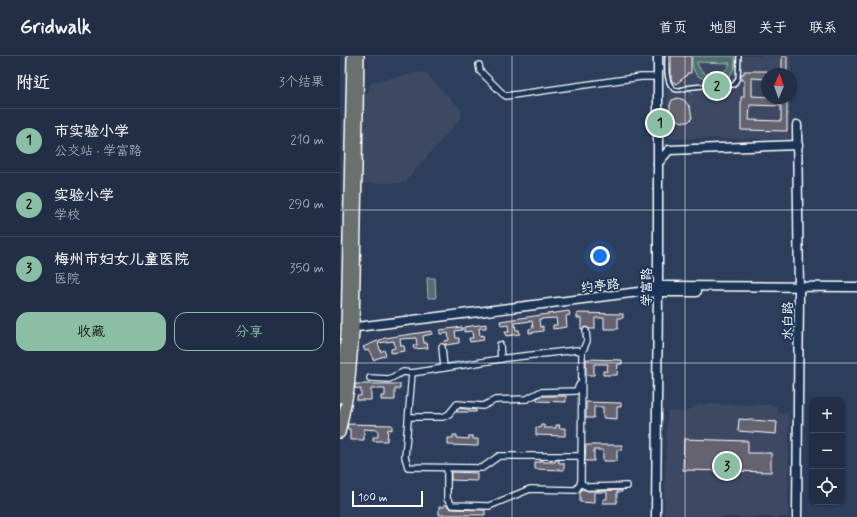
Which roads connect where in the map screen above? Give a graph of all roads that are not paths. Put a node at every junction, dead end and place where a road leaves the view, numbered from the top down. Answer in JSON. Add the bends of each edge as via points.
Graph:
{"nodes":[{"id":1,"x":352,"y":56,"type":"edge"},
{"id":2,"x":359,"y":56,"type":"edge"},
{"id":3,"x":654,"y":56,"type":"edge"},
{"id":4,"x":658,"y":56,"type":"edge"},
{"id":5,"x":667,"y":56,"type":"edge"},
{"id":6,"x":738,"y":56,"type":"edge"},
{"id":7,"x":479,"y":65,"type":"dead end"},
{"id":8,"x":654,"y":77,"type":"junction"},
{"id":9,"x":798,"y":125,"type":"dead end"},
{"id":10,"x":658,"y":139,"type":"junction"},
{"id":11,"x":798,"y":145,"type":"junction"},
{"id":12,"x":669,"y":150,"type":"junction"},
{"id":13,"x":658,"y":162,"type":"junction"},
{"id":14,"x":857,"y":287,"type":"edge"},
{"id":15,"x":656,"y":289,"type":"junction"},
{"id":16,"x":799,"y":289,"type":"junction"},
{"id":17,"x":857,"y":292,"type":"edge"},
{"id":18,"x":350,"y":330,"type":"junction"},
{"id":19,"x":586,"y":331,"type":"dead end"},
{"id":20,"x":500,"y":345,"type":"dead end"},
{"id":21,"x":442,"y":347,"type":"dead end"},
{"id":22,"x":582,"y":352,"type":"junction"},
{"id":23,"x":501,"y":359,"type":"junction"},
{"id":24,"x":444,"y":368,"type":"junction"},
{"id":25,"x":412,"y":373,"type":"junction"},
{"id":26,"x":370,"y":378,"type":"dead end"},
{"id":27,"x":581,"y":382,"type":"junction"},
{"id":28,"x":340,"y":398,"type":"edge"},
{"id":29,"x":408,"y":417,"type":"junction"},
{"id":30,"x":340,"y":434,"type":"edge"},
{"id":31,"x":581,"y":456,"type":"junction"},
{"id":32,"x":447,"y":468,"type":"junction"},
{"id":33,"x":580,"y":483,"type":"junction"},
{"id":34,"x":627,"y":486,"type":"dead end"},
{"id":35,"x":650,"y":517,"type":"edge"},
{"id":36,"x":656,"y":517,"type":"edge"},
{"id":37,"x":797,"y":517,"type":"edge"}],
"edges":[{"from":1,"to":18,"type":"main road"},
{"from":2,"to":18,"type":"main road"},
{"from":3,"to":8,"type":"street","name":"学富路"},
{"from":4,"to":10,"type":"street","name":"学富路"},
{"from":5,"to":6,"type":"lane","via":[[668,78],[671,86],[679,91],[703,86],[734,85],[738,78]]},
{"from":7,"to":8,"type":"street","via":[[480,71],[506,96]]},
{"from":8,"to":15,"type":"street","name":"学富路"},
{"from":9,"to":11,"type":"street","name":"水白路"},
{"from":10,"to":12,"type":"street"},
{"from":10,"to":13,"type":"street","name":"学富路"},
{"from":11,"to":12,"type":"street"},
{"from":11,"to":16,"type":"street","name":"水白路"},
{"from":12,"to":13,"type":"street"},
{"from":13,"to":15,"type":"street","name":"学富路"},
{"from":14,"to":16,"type":"street","name":"约亭路"},
{"from":15,"to":16,"type":"street","name":"约亭路"},
{"from":15,"to":18,"type":"street","name":"约亭路","via":[[639,296]]},
{"from":15,"to":35,"type":"street","name":"学富路"},
{"from":15,"to":36,"type":"street","name":"学富路"},
{"from":16,"to":17,"type":"street","name":"约亭路"},
{"from":16,"to":37,"type":"street","name":"水白路"},
{"from":18,"to":28,"type":"main road"},
{"from":18,"to":30,"type":"main road","via":[[349,389]]},
{"from":19,"to":22,"type":"street","via":[[587,341]]},
{"from":20,"to":23,"type":"street"},
{"from":21,"to":24,"type":"street"},
{"from":22,"to":23,"type":"street","via":[[577,350]]},
{"from":22,"to":27,"type":"street"},
{"from":23,"to":24,"type":"street"},
{"from":24,"to":25,"type":"street"},
{"from":25,"to":26,"type":"street","via":[[403,372],[390,379]]},
{"from":25,"to":29,"type":"street"},
{"from":27,"to":29,"type":"street","via":[[576,391],[540,392],[527,399],[495,400],[483,406],[457,404],[443,417]]},
{"from":27,"to":31,"type":"street"},
{"from":29,"to":32,"type":"street","via":[[405,457],[408,467]]},
{"from":31,"to":32,"type":"street","via":[[499,456],[482,468]]},
{"from":31,"to":33,"type":"street"},
{"from":32,"to":33,"type":"street","via":[[447,499],[452,505],[489,506],[530,489],[576,490]]},
{"from":33,"to":34,"type":"street","via":[[588,487]]}]}
